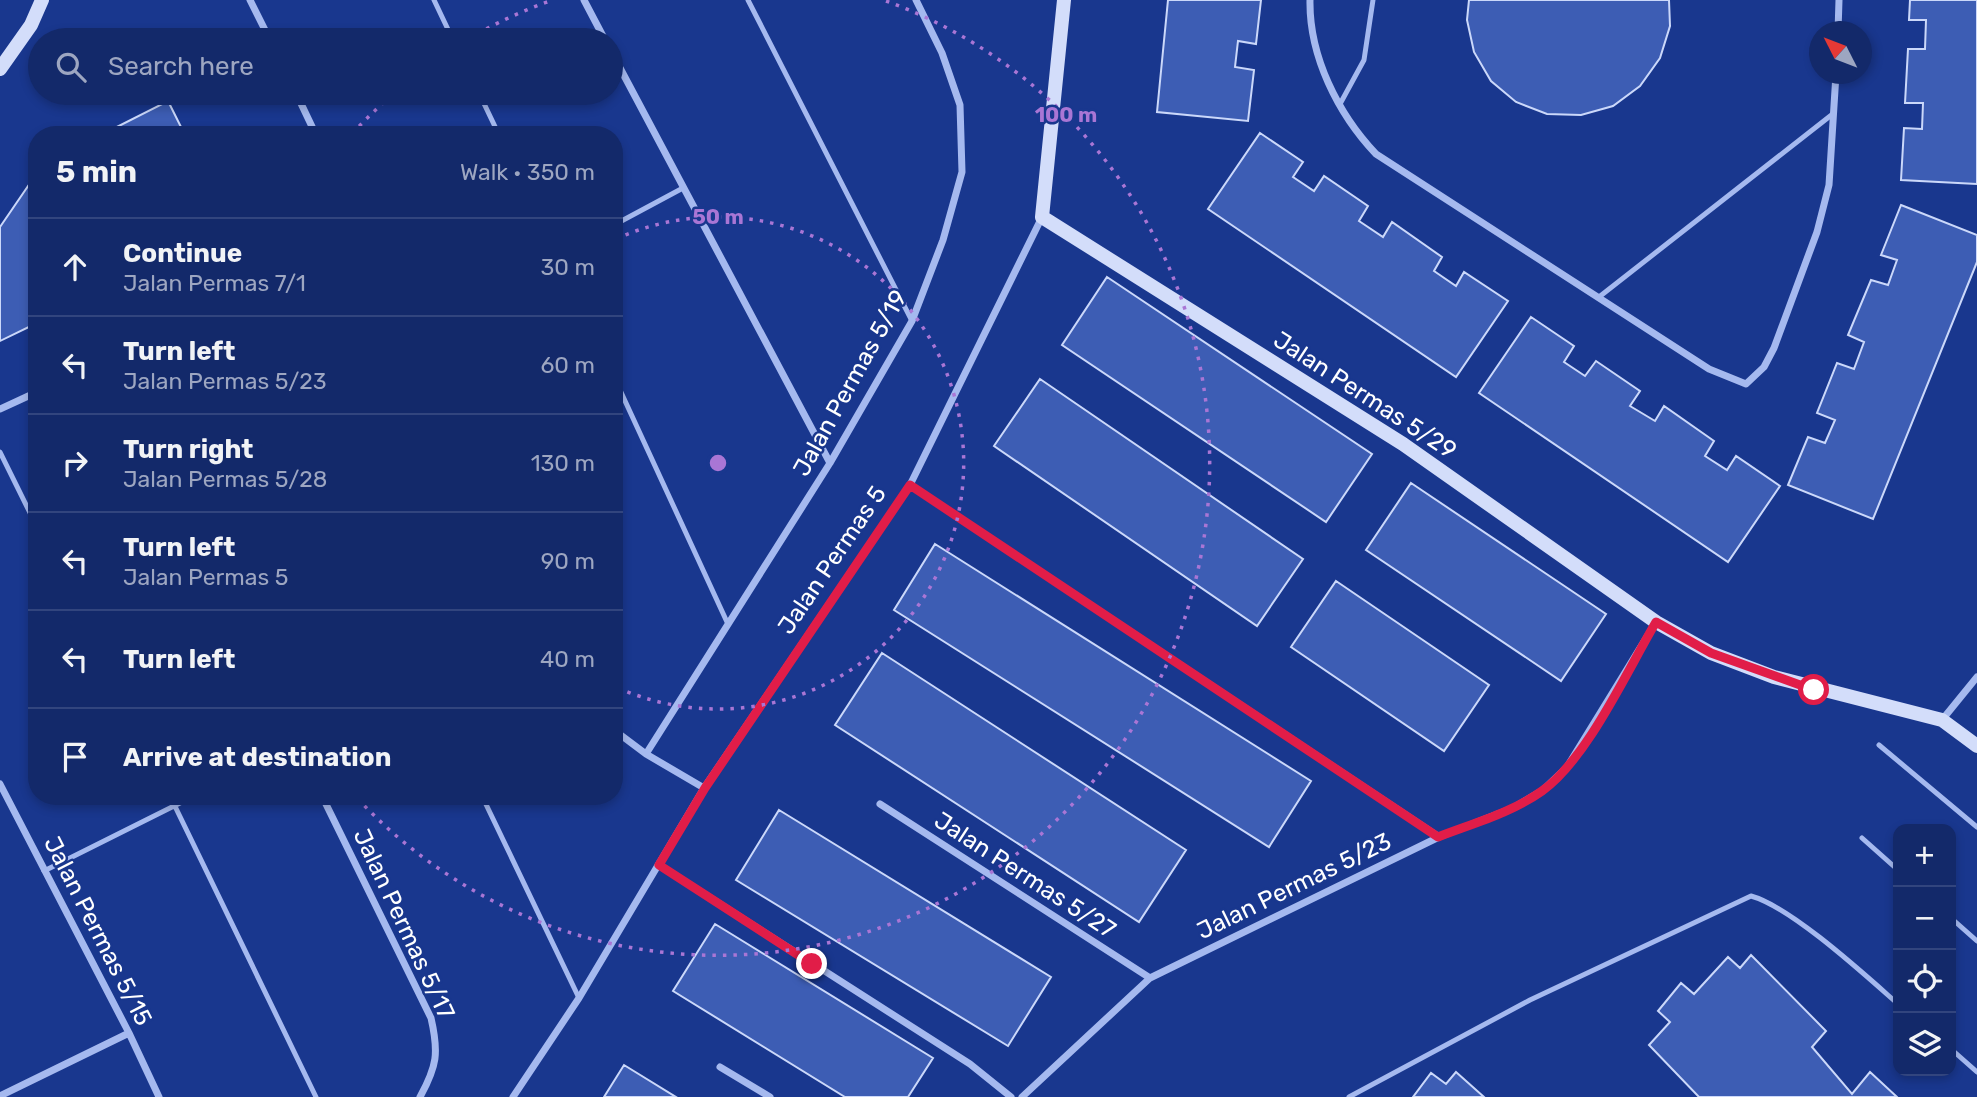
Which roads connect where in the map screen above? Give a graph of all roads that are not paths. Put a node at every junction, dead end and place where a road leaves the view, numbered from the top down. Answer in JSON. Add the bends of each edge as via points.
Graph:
{"nodes":[{"id":1,"x":42,"y":0,"type":"edge"},
{"id":2,"x":250,"y":0,"type":"edge"},
{"id":3,"x":434,"y":0,"type":"edge"},
{"id":4,"x":584,"y":0,"type":"edge"},
{"id":5,"x":748,"y":0,"type":"edge"},
{"id":6,"x":916,"y":0,"type":"edge"},
{"id":7,"x":1064,"y":0,"type":"edge"},
{"id":8,"x":1310,"y":0,"type":"edge"},
{"id":9,"x":1373,"y":0,"type":"edge"},
{"id":10,"x":1839,"y":0,"type":"edge"},
{"id":11,"x":1838,"y":21,"type":"edge"},
{"id":12,"x":29,"y":28,"type":"edge"},
{"id":13,"x":264,"y":28,"type":"edge"},
{"id":14,"x":447,"y":28,"type":"edge"},
{"id":15,"x":599,"y":28,"type":"edge"},
{"id":16,"x":28,"y":30,"type":"edge"},
{"id":17,"x":0,"y":69,"type":"edge"},
{"id":18,"x":623,"y":74,"type":"edge"},
{"id":19,"x":1836,"y":84,"type":"edge"},
{"id":20,"x":1340,"y":104,"type":"junction"},
{"id":21,"x":302,"y":105,"type":"edge"},
{"id":22,"x":485,"y":105,"type":"edge"},
{"id":23,"x":1835,"y":113,"type":"junction"},
{"id":24,"x":312,"y":126,"type":"edge"},
{"id":25,"x":495,"y":126,"type":"edge"},
{"id":26,"x":683,"y":188,"type":"junction"},
{"id":27,"x":1042,"y":217,"type":"junction"},
{"id":28,"x":623,"y":220,"type":"edge"},
{"id":29,"x":1599,"y":297,"type":"junction"},
{"id":30,"x":912,"y":321,"type":"junction"},
{"id":31,"x":28,"y":396,"type":"edge"},
{"id":32,"x":623,"y":397,"type":"edge"},
{"id":33,"x":0,"y":409,"type":"edge"},
{"id":34,"x":0,"y":452,"type":"edge"},
{"id":35,"x":830,"y":463,"type":"junction"},
{"id":36,"x":910,"y":485,"type":"junction"},
{"id":37,"x":28,"y":509,"type":"edge"},
{"id":38,"x":727,"y":622,"type":"junction"},
{"id":39,"x":1656,"y":622,"type":"junction"},
{"id":40,"x":1977,"y":677,"type":"edge"},
{"id":41,"x":1942,"y":720,"type":"junction"},
{"id":42,"x":623,"y":737,"type":"edge"},
{"id":43,"x":1879,"y":745,"type":"dead end"},
{"id":44,"x":1977,"y":746,"type":"edge"},
{"id":45,"x":646,"y":754,"type":"junction"},
{"id":46,"x":0,"y":784,"type":"edge"},
{"id":47,"x":705,"y":788,"type":"junction"},
{"id":48,"x":880,"y":804,"type":"dead end"},
{"id":49,"x":174,"y":805,"type":"joint"},
{"id":50,"x":326,"y":805,"type":"edge"},
{"id":51,"x":485,"y":805,"type":"edge"},
{"id":52,"x":1977,"y":827,"type":"edge"},
{"id":53,"x":1438,"y":837,"type":"junction"},
{"id":54,"x":1862,"y":838,"type":"dead end"},
{"id":55,"x":659,"y":865,"type":"junction"},
{"id":56,"x":1893,"y":866,"type":"edge"},
{"id":57,"x":44,"y":871,"type":"junction"},
{"id":58,"x":1956,"y":922,"type":"edge"},
{"id":59,"x":1977,"y":941,"type":"edge"},
{"id":60,"x":1150,"y":978,"type":"junction"},
{"id":61,"x":579,"y":998,"type":"junction"},
{"id":62,"x":1893,"y":1000,"type":"edge"},
{"id":63,"x":129,"y":1033,"type":"junction"},
{"id":64,"x":1956,"y":1053,"type":"edge"},
{"id":65,"x":720,"y":1067,"type":"dead end"},
{"id":66,"x":1977,"y":1072,"type":"edge"},
{"id":67,"x":0,"y":1096,"type":"edge"},
{"id":68,"x":159,"y":1097,"type":"edge"},
{"id":69,"x":316,"y":1097,"type":"edge"},
{"id":70,"x":420,"y":1097,"type":"edge"},
{"id":71,"x":513,"y":1097,"type":"edge"},
{"id":72,"x":770,"y":1097,"type":"edge"},
{"id":73,"x":1011,"y":1097,"type":"edge"},
{"id":74,"x":1022,"y":1097,"type":"edge"},
{"id":75,"x":1349,"y":1097,"type":"edge"}],
"edges":[{"from":1,"to":12,"type":"street"},
{"from":2,"to":13,"type":"street"},
{"from":3,"to":14,"type":"lane"},
{"from":4,"to":15,"type":"street"},
{"from":5,"to":30,"type":"lane"},
{"from":6,"to":30,"type":"street","name":"Jalan Permas 5/19","via":[[960,105],[962,172],[943,240]]},
{"from":7,"to":27,"type":"street","name":"Jalan Permas 5"},
{"from":8,"to":20,"type":"street","via":[[1309,24],[1316,54]]},
{"from":9,"to":20,"type":"lane","via":[[1364,60]]},
{"from":10,"to":11,"type":"street"},
{"from":16,"to":17,"type":"street"},
{"from":18,"to":26,"type":"street"},
{"from":19,"to":23,"type":"street"},
{"from":20,"to":29,"type":"street","via":[[1376,154]]},
{"from":21,"to":24,"type":"street"},
{"from":22,"to":25,"type":"lane"},
{"from":23,"to":29,"type":"lane"},
{"from":23,"to":29,"type":"street","via":[[1829,185],[1817,232],[1774,348],[1755,377],[1745,384],[1729,380]]},
{"from":26,"to":28,"type":"lane"},
{"from":26,"to":35,"type":"street"},
{"from":27,"to":36,"type":"street","name":"Jalan Permas 5"},
{"from":27,"to":39,"type":"street","name":"Jalan Permas 5/29","via":[[1403,444]]},
{"from":30,"to":35,"type":"street","name":"Jalan Permas 5/19"},
{"from":31,"to":33,"type":"street"},
{"from":32,"to":38,"type":"lane"},
{"from":34,"to":37,"type":"lane"},
{"from":35,"to":38,"type":"street","name":"Jalan Permas 5/19"},
{"from":36,"to":47,"type":"street","name":"Jalan Permas 5"},
{"from":36,"to":53,"type":"street"},
{"from":38,"to":45,"type":"street","name":"Jalan Permas 5/19"},
{"from":39,"to":41,"type":"street","name":"Jalan Permas 5/29","via":[[1711,653],[1774,677]]},
{"from":39,"to":53,"type":"street","name":"Jalan Permas 5/23","via":[[1567,767],[1543,790],[1513,808]]},
{"from":40,"to":41,"type":"street"},
{"from":41,"to":44,"type":"street"},
{"from":42,"to":45,"type":"street"},
{"from":43,"to":52,"type":"lane"},
{"from":45,"to":47,"type":"street"},
{"from":46,"to":57,"type":"street","name":"Jalan Permas 5/15"},
{"from":47,"to":55,"type":"street","name":"Jalan Permas 5"},
{"from":48,"to":60,"type":"street","name":"Jalan Permas 5/27"},
{"from":49,"to":57,"type":"lane"},
{"from":49,"to":69,"type":"lane"},
{"from":50,"to":70,"type":"street","name":"Jalan Permas 5/17","via":[[431,1018],[438,1045],[434,1071]]},
{"from":51,"to":61,"type":"lane"},
{"from":53,"to":60,"type":"street","name":"Jalan Permas 5/23"},
{"from":54,"to":56,"type":"lane"},
{"from":55,"to":61,"type":"street","name":"Jalan Permas 5"},
{"from":55,"to":73,"type":"street","via":[[970,1064]]},
{"from":57,"to":63,"type":"street","name":"Jalan Permas 5/15"},
{"from":58,"to":59,"type":"lane"},
{"from":60,"to":74,"type":"street","name":"Jalan Permas 5/23"},
{"from":61,"to":71,"type":"street","name":"Jalan Permas 5"},
{"from":62,"to":75,"type":"lane","via":[[1794,920],[1751,896],[1519,1006]]},
{"from":63,"to":67,"type":"street"},
{"from":63,"to":68,"type":"street","name":"Jalan Permas 5/15"},
{"from":64,"to":66,"type":"lane"},
{"from":65,"to":72,"type":"street"}]}
